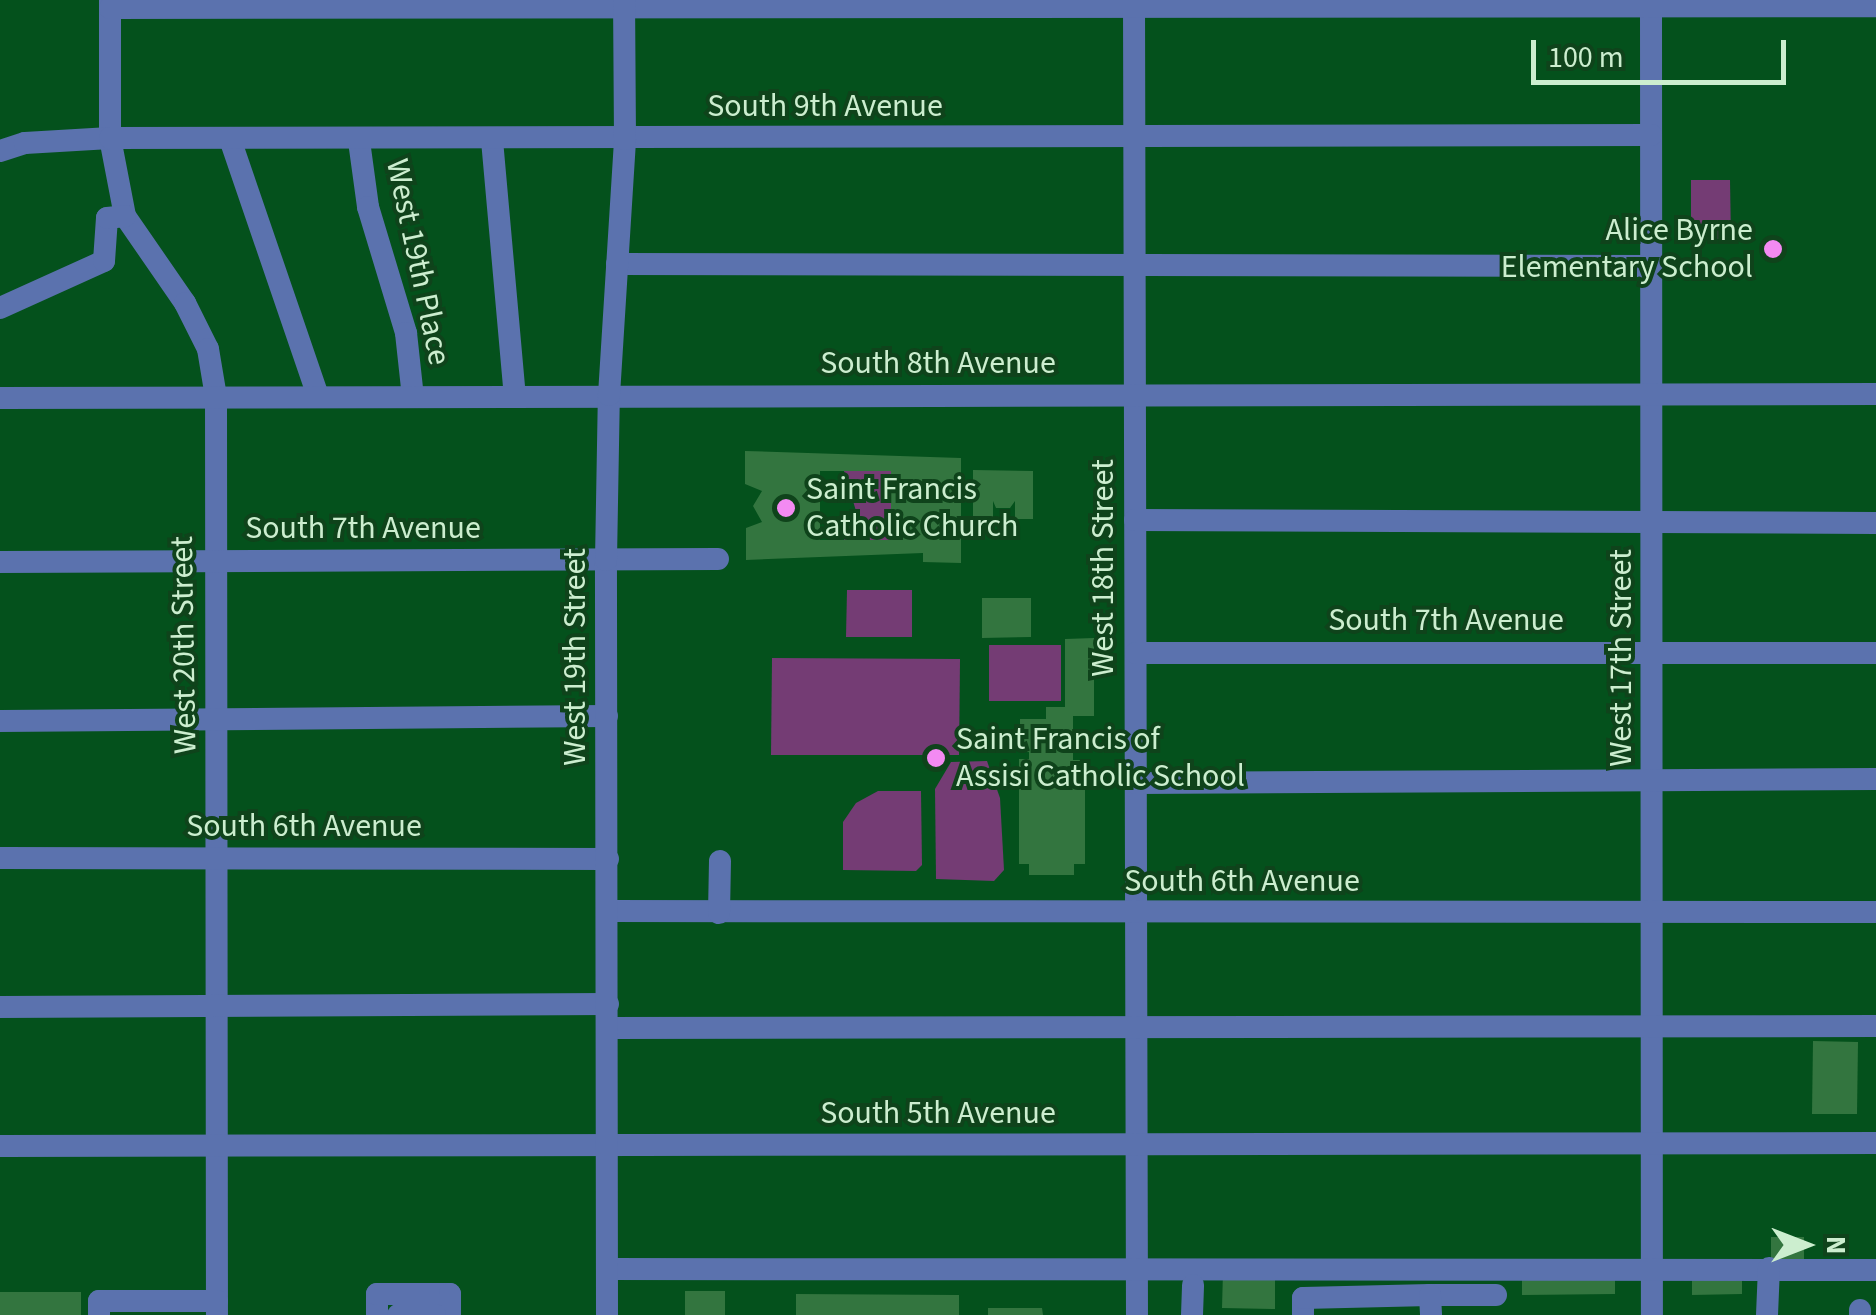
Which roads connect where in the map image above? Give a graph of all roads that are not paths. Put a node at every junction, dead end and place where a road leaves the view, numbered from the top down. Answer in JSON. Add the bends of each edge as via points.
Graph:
{"nodes":[{"id":1,"x":1651,"y":3,"type":"edge"},
{"id":2,"x":110,"y":4,"type":"edge"},
{"id":3,"x":624,"y":4,"type":"edge"},
{"id":4,"x":1134,"y":4,"type":"edge"},
{"id":5,"x":1876,"y":6,"type":"edge"},
{"id":6,"x":1652,"y":135,"type":"junction"},
{"id":7,"x":110,"y":138,"type":"junction"},
{"id":8,"x":1134,"y":138,"type":"junction"},
{"id":9,"x":230,"y":139,"type":"junction"},
{"id":10,"x":625,"y":139,"type":"junction"},
{"id":11,"x":359,"y":140,"type":"junction"},
{"id":12,"x":492,"y":140,"type":"junction"},
{"id":13,"x":0,"y":152,"type":"edge"},
{"id":14,"x":126,"y":216,"type":"junction"},
{"id":15,"x":617,"y":264,"type":"junction"},
{"id":16,"x":1135,"y":265,"type":"junction"},
{"id":17,"x":1652,"y":266,"type":"junction"},
{"id":18,"x":0,"y":308,"type":"edge"},
{"id":19,"x":1876,"y":394,"type":"edge"},
{"id":20,"x":1652,"y":395,"type":"junction"},
{"id":21,"x":318,"y":396,"type":"junction"},
{"id":22,"x":515,"y":396,"type":"junction"},
{"id":23,"x":608,"y":396,"type":"junction"},
{"id":24,"x":1135,"y":396,"type":"junction"},
{"id":25,"x":216,"y":397,"type":"junction"},
{"id":26,"x":413,"y":397,"type":"junction"},
{"id":27,"x":0,"y":398,"type":"edge"},
{"id":28,"x":1135,"y":520,"type":"junction"},
{"id":29,"x":1876,"y":522,"type":"edge"},
{"id":30,"x":1653,"y":523,"type":"junction"},
{"id":31,"x":718,"y":559,"type":"dead end"},
{"id":32,"x":606,"y":560,"type":"junction"},
{"id":33,"x":215,"y":561,"type":"junction"},
{"id":34,"x":0,"y":562,"type":"edge"},
{"id":35,"x":1654,"y":652,"type":"junction"},
{"id":36,"x":1136,"y":653,"type":"junction"},
{"id":37,"x":1876,"y":653,"type":"edge"},
{"id":38,"x":607,"y":716,"type":"junction"},
{"id":39,"x":218,"y":719,"type":"junction"},
{"id":40,"x":0,"y":721,"type":"edge"},
{"id":41,"x":1876,"y":779,"type":"edge"},
{"id":42,"x":1653,"y":780,"type":"junction"},
{"id":43,"x":1136,"y":783,"type":"junction"},
{"id":44,"x":0,"y":858,"type":"edge"},
{"id":45,"x":216,"y":859,"type":"junction"},
{"id":46,"x":608,"y":859,"type":"junction"},
{"id":47,"x":720,"y":861,"type":"dead end"},
{"id":48,"x":608,"y":911,"type":"junction"},
{"id":49,"x":1653,"y":912,"type":"junction"},
{"id":50,"x":1876,"y":912,"type":"edge"},
{"id":51,"x":719,"y":913,"type":"junction"},
{"id":52,"x":1136,"y":914,"type":"junction"},
{"id":53,"x":608,"y":1004,"type":"junction"},
{"id":54,"x":216,"y":1006,"type":"junction"},
{"id":55,"x":0,"y":1007,"type":"edge"},
{"id":56,"x":1652,"y":1024,"type":"junction"},
{"id":57,"x":1137,"y":1026,"type":"junction"},
{"id":58,"x":1876,"y":1026,"type":"edge"},
{"id":59,"x":608,"y":1028,"type":"junction"},
{"id":60,"x":1876,"y":1143,"type":"edge"},
{"id":61,"x":1650,"y":1144,"type":"junction"},
{"id":62,"x":0,"y":1146,"type":"edge"},
{"id":63,"x":219,"y":1146,"type":"junction"},
{"id":64,"x":608,"y":1146,"type":"junction"},
{"id":65,"x":1137,"y":1146,"type":"junction"},
{"id":66,"x":1137,"y":1266,"type":"junction"},
{"id":67,"x":1652,"y":1267,"type":"junction"},
{"id":68,"x":1769,"y":1268,"type":"junction"},
{"id":69,"x":607,"y":1269,"type":"junction"},
{"id":70,"x":1876,"y":1270,"type":"edge"},
{"id":71,"x":1193,"y":1285,"type":"dead end"},
{"id":72,"x":1496,"y":1295,"type":"dead end"},
{"id":73,"x":1430,"y":1305,"type":"edge"},
{"id":74,"x":1346,"y":1306,"type":"edge"},
{"id":75,"x":169,"y":1308,"type":"edge"},
{"id":76,"x":217,"y":1308,"type":"edge"},
{"id":77,"x":1768,"y":1313,"type":"edge"},
{"id":78,"x":98,"y":1315,"type":"edge"},
{"id":79,"x":377,"y":1315,"type":"edge"},
{"id":80,"x":398,"y":1315,"type":"edge"},
{"id":81,"x":435,"y":1315,"type":"edge"},
{"id":82,"x":450,"y":1315,"type":"edge"},
{"id":83,"x":607,"y":1315,"type":"edge"},
{"id":84,"x":1137,"y":1315,"type":"edge"},
{"id":85,"x":1192,"y":1315,"type":"edge"},
{"id":86,"x":1304,"y":1315,"type":"edge"},
{"id":87,"x":1652,"y":1315,"type":"edge"}],
"edges":[{"from":1,"to":4,"type":"street"},
{"from":1,"to":5,"type":"street"},
{"from":1,"to":6,"type":"street","name":"West 17th Street"},
{"from":2,"to":3,"type":"street"},
{"from":2,"to":7,"type":"street","name":"West 20th Street"},
{"from":3,"to":4,"type":"street"},
{"from":3,"to":10,"type":"street","name":"West 19th Street"},
{"from":4,"to":8,"type":"street","name":"West 18th Street"},
{"from":6,"to":8,"type":"street","name":"South 9th Avenue"},
{"from":6,"to":17,"type":"street","name":"West 17th Street"},
{"from":7,"to":9,"type":"street","name":"South 9th Avenue"},
{"from":7,"to":13,"type":"street","name":"South 9th Avenue","via":[[25,143]]},
{"from":7,"to":14,"type":"street","name":"West 20th Street"},
{"from":8,"to":10,"type":"street","name":"South 9th Avenue"},
{"from":8,"to":16,"type":"street","name":"West 18th Street"},
{"from":9,"to":11,"type":"street","name":"South 9th Avenue"},
{"from":9,"to":21,"type":"street"},
{"from":10,"to":12,"type":"street","name":"South 9th Avenue"},
{"from":10,"to":15,"type":"street","name":"West 19th Street"},
{"from":11,"to":12,"type":"street","name":"South 9th Avenue"},
{"from":11,"to":26,"type":"street","name":"West 19th Place","via":[[368,207],[406,333]]},
{"from":12,"to":22,"type":"street"},
{"from":14,"to":18,"type":"street","via":[[108,218],[104,262]]},
{"from":14,"to":25,"type":"street","name":"West 20th Street","via":[[193,318],[208,349]]},
{"from":15,"to":16,"type":"street"},
{"from":15,"to":23,"type":"street","name":"West 19th Street"},
{"from":16,"to":17,"type":"street"},
{"from":16,"to":24,"type":"street","name":"West 18th Street"},
{"from":17,"to":20,"type":"street","name":"West 17th Street"},
{"from":19,"to":20,"type":"street","name":"South 8th Avenue"},
{"from":20,"to":24,"type":"street","name":"South 8th Avenue"},
{"from":20,"to":30,"type":"street","name":"West 17th Street"},
{"from":21,"to":25,"type":"street","name":"South 8th Avenue"},
{"from":21,"to":26,"type":"street","name":"South 8th Avenue"},
{"from":22,"to":23,"type":"street","name":"South 8th Avenue"},
{"from":22,"to":26,"type":"street","name":"South 8th Avenue"},
{"from":23,"to":24,"type":"street","name":"South 8th Avenue"},
{"from":23,"to":32,"type":"street","name":"West 19th Street"},
{"from":24,"to":28,"type":"street","name":"West 18th Street"},
{"from":25,"to":27,"type":"street","name":"South 8th Avenue"},
{"from":25,"to":33,"type":"street","name":"West 20th Street"},
{"from":28,"to":30,"type":"street"},
{"from":28,"to":36,"type":"street","name":"West 18th Street"},
{"from":29,"to":30,"type":"street"},
{"from":30,"to":35,"type":"street","name":"West 17th Street"},
{"from":31,"to":32,"type":"street","name":"South 7th Avenue"},
{"from":32,"to":33,"type":"street","name":"South 7th Avenue"},
{"from":32,"to":38,"type":"street","name":"West 19th Street"},
{"from":33,"to":34,"type":"street","name":"South 7th Avenue"},
{"from":33,"to":39,"type":"street","name":"West 20th Street"},
{"from":35,"to":36,"type":"street","name":"South 7th Avenue"},
{"from":35,"to":37,"type":"street","name":"South 7th Avenue"},
{"from":35,"to":42,"type":"street","name":"West 17th Street"},
{"from":36,"to":43,"type":"street","name":"West 18th Street"},
{"from":38,"to":39,"type":"street"},
{"from":38,"to":46,"type":"street","name":"West 19th Street"},
{"from":39,"to":40,"type":"street"},
{"from":39,"to":45,"type":"street","name":"West 20th Street"},
{"from":41,"to":42,"type":"street"},
{"from":42,"to":43,"type":"street"},
{"from":42,"to":49,"type":"street","name":"West 17th Street"},
{"from":43,"to":52,"type":"street","name":"West 18th Street"},
{"from":44,"to":45,"type":"street","name":"South 6th Avenue"},
{"from":45,"to":46,"type":"street","name":"South 6th Avenue"},
{"from":45,"to":54,"type":"street","name":"West 20th Street"},
{"from":46,"to":48,"type":"street","name":"West 19th Street"},
{"from":47,"to":51,"type":"street"},
{"from":48,"to":51,"type":"street","name":"South 6th Avenue"},
{"from":48,"to":53,"type":"street","name":"West 19th Street"},
{"from":49,"to":50,"type":"street","name":"South 6th Avenue"},
{"from":49,"to":52,"type":"street","name":"South 6th Avenue"},
{"from":49,"to":56,"type":"street","name":"West 17th Street"},
{"from":51,"to":52,"type":"street","name":"South 6th Avenue"},
{"from":52,"to":57,"type":"street","name":"West 18th Street"},
{"from":53,"to":54,"type":"street"},
{"from":53,"to":59,"type":"street","name":"West 19th Street"},
{"from":54,"to":55,"type":"street"},
{"from":54,"to":63,"type":"street","name":"West 20th Street"},
{"from":56,"to":57,"type":"street"},
{"from":56,"to":58,"type":"street"},
{"from":56,"to":61,"type":"street","name":"West 17th Street"},
{"from":57,"to":59,"type":"street"},
{"from":57,"to":65,"type":"street","name":"West 18th Street"},
{"from":59,"to":64,"type":"street","name":"West 19th Street"},
{"from":60,"to":61,"type":"street","name":"South 5th Avenue"},
{"from":61,"to":65,"type":"street","name":"South 5th Avenue"},
{"from":61,"to":67,"type":"street","name":"West 17th Street"},
{"from":62,"to":63,"type":"street","name":"South 5th Avenue"},
{"from":63,"to":64,"type":"street","name":"South 5th Avenue"},
{"from":63,"to":76,"type":"street","name":"West 20th Street"},
{"from":64,"to":65,"type":"street","name":"South 5th Avenue"},
{"from":64,"to":69,"type":"street","name":"West 19th Street"},
{"from":65,"to":66,"type":"street","name":"West 18th Street"},
{"from":66,"to":67,"type":"street"},
{"from":66,"to":69,"type":"street"},
{"from":66,"to":84,"type":"street","name":"West 18th Street"},
{"from":67,"to":68,"type":"street"},
{"from":67,"to":87,"type":"street","name":"West 17th Street"},
{"from":68,"to":70,"type":"street"},
{"from":68,"to":77,"type":"street"},
{"from":69,"to":83,"type":"street","name":"West 19th Street"},
{"from":71,"to":85,"type":"street"},
{"from":72,"to":73,"type":"street"},
{"from":73,"to":74,"type":"street"},
{"from":74,"to":86,"type":"street","via":[[1303,1298]]},
{"from":75,"to":76,"type":"street"},
{"from":75,"to":78,"type":"street","via":[[99,1301]]},
{"from":79,"to":82,"type":"street","via":[[377,1294],[450,1294]]},
{"from":80,"to":81,"type":"street"}]}
